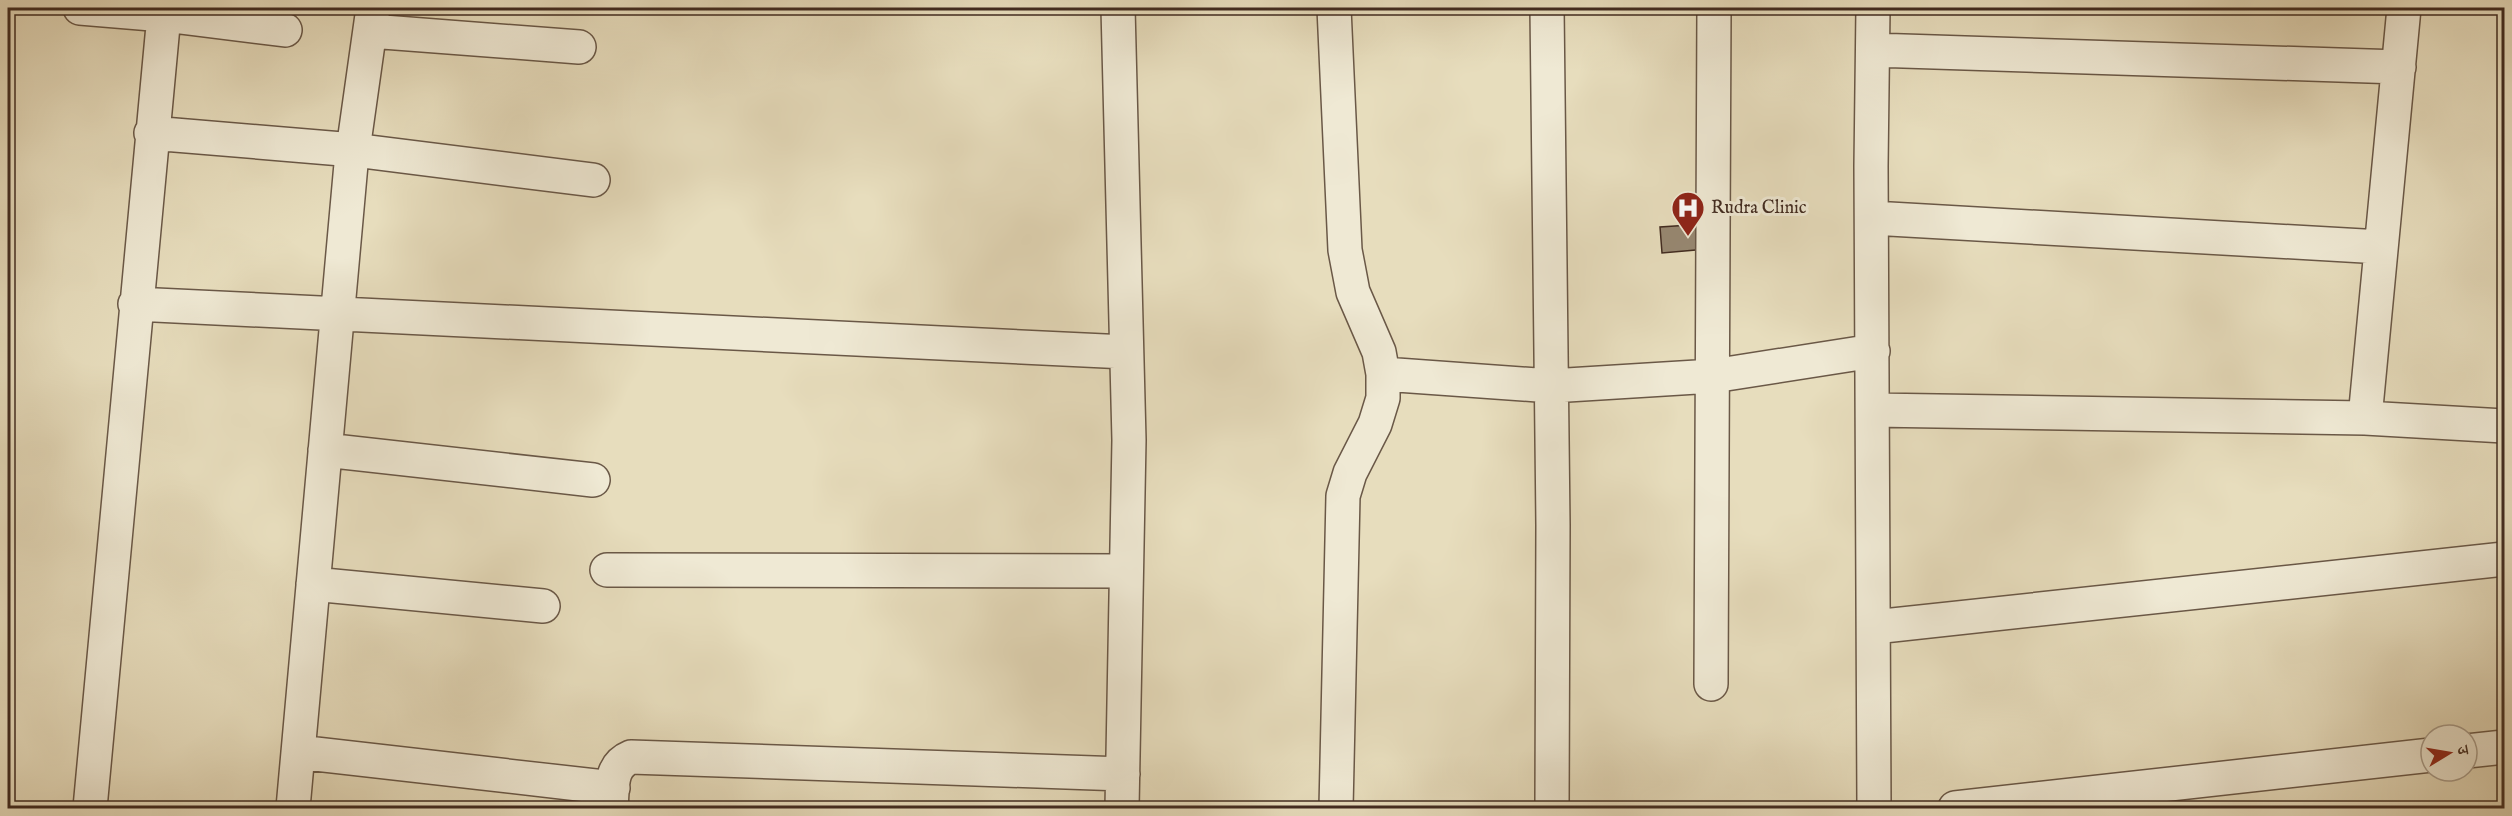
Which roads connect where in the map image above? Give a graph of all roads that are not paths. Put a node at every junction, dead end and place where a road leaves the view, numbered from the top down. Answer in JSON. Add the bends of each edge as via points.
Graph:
{"nodes":[{"id":1,"x":80,"y":8,"type":"edge"},
{"id":2,"x":1119,"y":8,"type":"edge"},
{"id":3,"x":1334,"y":8,"type":"edge"},
{"id":4,"x":1547,"y":8,"type":"edge"},
{"id":5,"x":1714,"y":8,"type":"edge"},
{"id":6,"x":1873,"y":8,"type":"edge"},
{"id":7,"x":2404,"y":8,"type":"edge"},
{"id":8,"x":164,"y":15,"type":"junction"},
{"id":9,"x":372,"y":19,"type":"edge"},
{"id":10,"x":285,"y":30,"type":"dead end"},
{"id":11,"x":579,"y":47,"type":"dead end"},
{"id":12,"x":1873,"y":50,"type":"junction"},
{"id":13,"x":2399,"y":68,"type":"junction"},
{"id":14,"x":151,"y":133,"type":"junction"},
{"id":15,"x":354,"y":150,"type":"junction"},
{"id":16,"x":593,"y":180,"type":"dead end"},
{"id":17,"x":1872,"y":218,"type":"junction"},
{"id":18,"x":2381,"y":247,"type":"junction"},
{"id":19,"x":135,"y":304,"type":"junction"},
{"id":20,"x":338,"y":313,"type":"junction"},
{"id":21,"x":1873,"y":351,"type":"junction"},
{"id":22,"x":1126,"y":352,"type":"junction"},
{"id":23,"x":1383,"y":374,"type":"junction"},
{"id":24,"x":1713,"y":376,"type":"junction"},
{"id":25,"x":1551,"y":386,"type":"junction"},
{"id":26,"x":1873,"y":410,"type":"junction"},
{"id":27,"x":2365,"y":418,"type":"junction"},
{"id":28,"x":2505,"y":426,"type":"edge"},
{"id":29,"x":326,"y":450,"type":"junction"},
{"id":30,"x":593,"y":480,"type":"dead end"},
{"id":31,"x":2505,"y":559,"type":"edge"},
{"id":32,"x":607,"y":570,"type":"dead end"},
{"id":33,"x":1126,"y":571,"type":"junction"},
{"id":34,"x":313,"y":584,"type":"junction"},
{"id":35,"x":543,"y":606,"type":"dead end"},
{"id":36,"x":1874,"y":627,"type":"junction"},
{"id":37,"x":1711,"y":684,"type":"dead end"},
{"id":38,"x":2505,"y":747,"type":"edge"},
{"id":39,"x":2479,"y":750,"type":"edge"},
{"id":40,"x":298,"y":752,"type":"junction"},
{"id":41,"x":2419,"y":757,"type":"edge"},
{"id":42,"x":1123,"y":774,"type":"junction"},
{"id":43,"x":612,"y":798,"type":"edge"},
{"id":44,"x":2080,"y":802,"type":"edge"},
{"id":45,"x":90,"y":808,"type":"edge"},
{"id":46,"x":293,"y":808,"type":"edge"},
{"id":47,"x":1122,"y":808,"type":"edge"},
{"id":48,"x":1336,"y":808,"type":"edge"},
{"id":49,"x":1552,"y":808,"type":"edge"},
{"id":50,"x":1874,"y":808,"type":"edge"},
{"id":51,"x":1955,"y":808,"type":"edge"}],
"edges":[{"from":1,"to":8,"type":"street"},
{"from":2,"to":22,"type":"street"},
{"from":3,"to":23,"type":"street","via":[[1345,250],[1353,292],[1379,352]]},
{"from":4,"to":25,"type":"street"},
{"from":5,"to":24,"type":"street"},
{"from":6,"to":12,"type":"street"},
{"from":7,"to":13,"type":"street"},
{"from":8,"to":10,"type":"street"},
{"from":8,"to":14,"type":"street"},
{"from":9,"to":11,"type":"street"},
{"from":9,"to":15,"type":"street"},
{"from":12,"to":13,"type":"street"},
{"from":12,"to":17,"type":"street"},
{"from":13,"to":18,"type":"street"},
{"from":14,"to":15,"type":"street"},
{"from":14,"to":19,"type":"street"},
{"from":15,"to":16,"type":"street"},
{"from":15,"to":20,"type":"street"},
{"from":17,"to":18,"type":"street"},
{"from":17,"to":21,"type":"street"},
{"from":18,"to":27,"type":"street"},
{"from":19,"to":20,"type":"street"},
{"from":19,"to":45,"type":"street"},
{"from":20,"to":22,"type":"street"},
{"from":20,"to":29,"type":"street"},
{"from":21,"to":24,"type":"street"},
{"from":21,"to":26,"type":"street"},
{"from":22,"to":33,"type":"street"},
{"from":23,"to":25,"type":"street"},
{"from":23,"to":48,"type":"street","via":[[1383,398],[1376,424],[1350,473],[1343,496]]},
{"from":24,"to":25,"type":"street"},
{"from":24,"to":37,"type":"street"},
{"from":25,"to":49,"type":"street"},
{"from":26,"to":27,"type":"street"},
{"from":26,"to":36,"type":"street"},
{"from":27,"to":28,"type":"street"},
{"from":29,"to":30,"type":"street"},
{"from":29,"to":34,"type":"street"},
{"from":31,"to":36,"type":"street"},
{"from":32,"to":33,"type":"street"},
{"from":33,"to":42,"type":"street"},
{"from":34,"to":35,"type":"street"},
{"from":34,"to":40,"type":"street"},
{"from":36,"to":50,"type":"street"},
{"from":38,"to":39,"type":"street"},
{"from":40,"to":43,"type":"street"},
{"from":40,"to":46,"type":"street"},
{"from":41,"to":44,"type":"street"},
{"from":42,"to":43,"type":"street","via":[[639,757],[620,762],[614,771]]},
{"from":42,"to":47,"type":"street"},
{"from":44,"to":51,"type":"street"}]}
